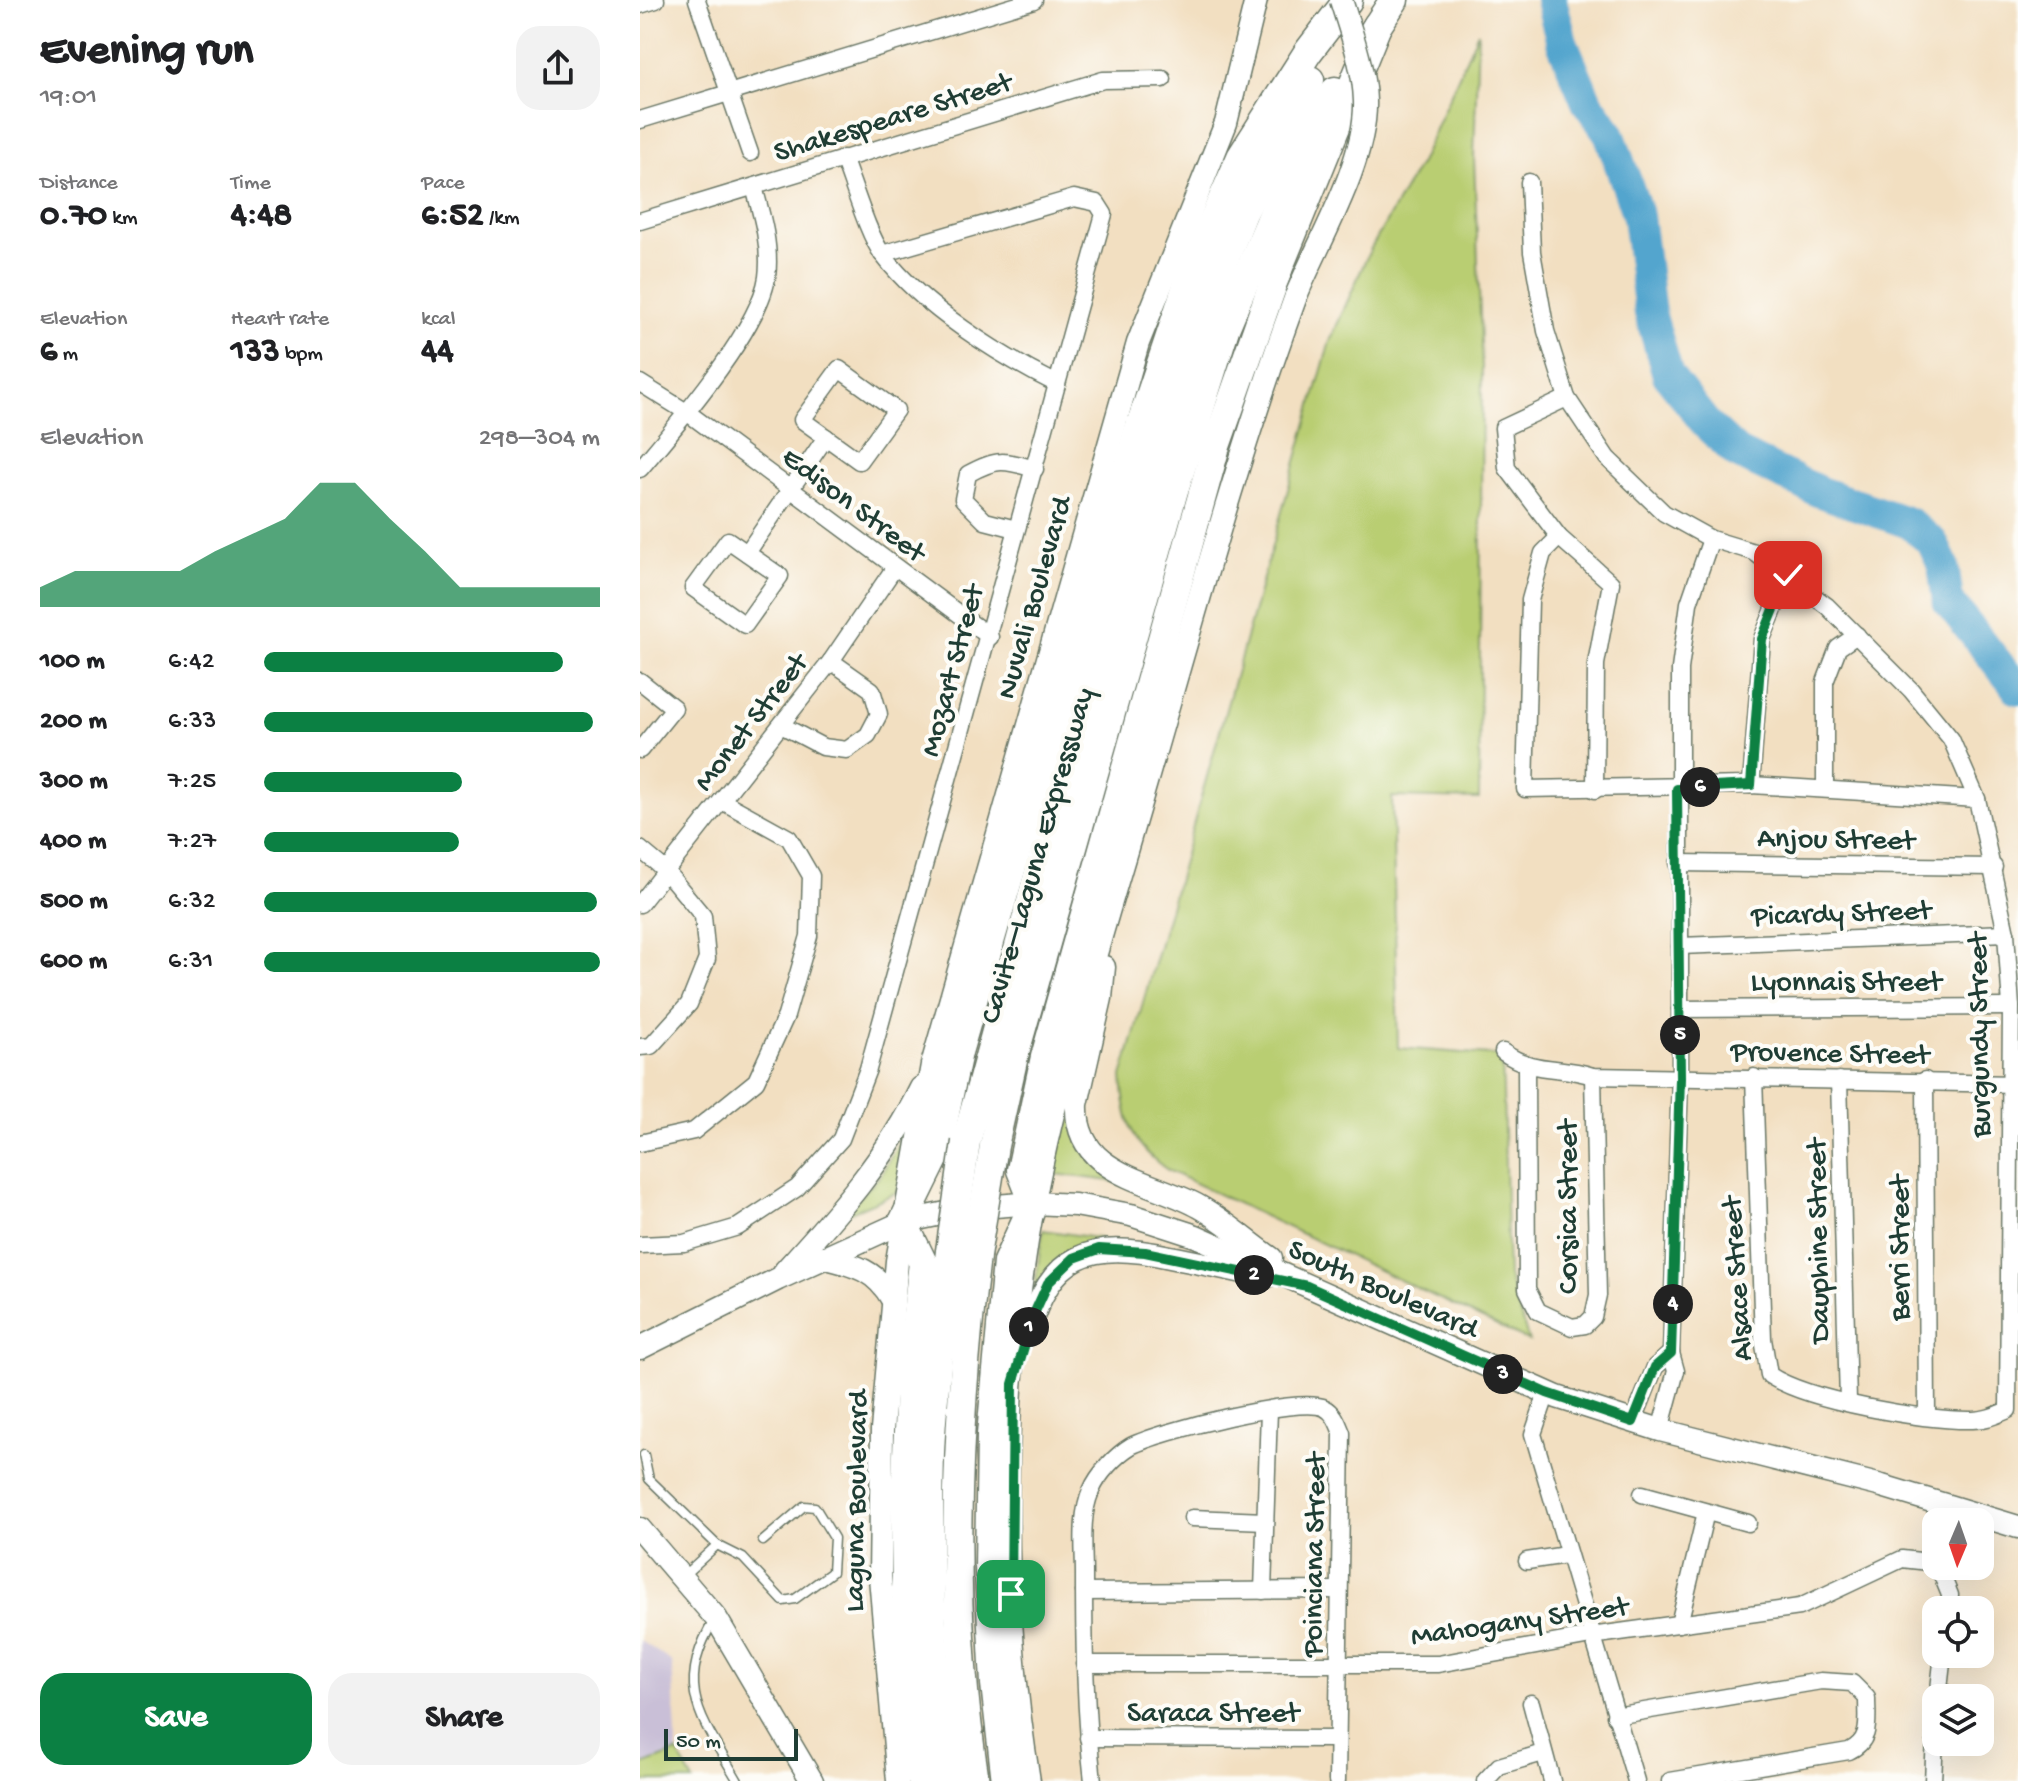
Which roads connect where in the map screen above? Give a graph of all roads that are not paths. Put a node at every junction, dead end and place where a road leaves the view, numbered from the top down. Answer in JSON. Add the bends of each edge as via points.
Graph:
{"nodes":[{"id":1,"x":656,"y":0,"type":"edge"},
{"id":2,"x":697,"y":0,"type":"edge"},
{"id":3,"x":1256,"y":0,"type":"edge"},
{"id":4,"x":1341,"y":0,"type":"edge"},
{"id":5,"x":1348,"y":0,"type":"edge"},
{"id":6,"x":1356,"y":0,"type":"edge"},
{"id":7,"x":1394,"y":0,"type":"edge"},
{"id":8,"x":1023,"y":1,"type":"edge"},
{"id":9,"x":640,"y":5,"type":"edge"},
{"id":10,"x":1377,"y":26,"type":"junction"},
{"id":11,"x":1163,"y":79,"type":"dead end"},
{"id":12,"x":726,"y":91,"type":"junction"},
{"id":13,"x":640,"y":120,"type":"edge"},
{"id":14,"x":750,"y":153,"type":"dead end"},
{"id":15,"x":843,"y":158,"type":"junction"},
{"id":16,"x":1529,"y":182,"type":"dead end"},
{"id":17,"x":754,"y":187,"type":"junction"},
{"id":18,"x":640,"y":221,"type":"edge"},
{"id":19,"x":882,"y":254,"type":"junction"},
{"id":20,"x":640,"y":383,"type":"edge"},
{"id":21,"x":1057,"y":384,"type":"junction"},
{"id":22,"x":1567,"y":398,"type":"junction"},
{"id":23,"x":688,"y":413,"type":"junction"},
{"id":24,"x":826,"y":437,"type":"junction"},
{"id":25,"x":640,"y":469,"type":"edge"},
{"id":26,"x":1035,"y":469,"type":"junction"},
{"id":27,"x":790,"y":489,"type":"junction"},
{"id":28,"x":1016,"y":529,"type":"junction"},
{"id":29,"x":1559,"y":537,"type":"junction"},
{"id":30,"x":1711,"y":539,"type":"junction"},
{"id":31,"x":747,"y":553,"type":"junction"},
{"id":32,"x":895,"y":567,"type":"junction"},
{"id":33,"x":1788,"y":575,"type":"junction"},
{"id":34,"x":1857,"y":635,"type":"junction"},
{"id":35,"x":990,"y":637,"type":"junction"},
{"id":36,"x":831,"y":661,"type":"junction"},
{"id":37,"x":640,"y":681,"type":"edge"},
{"id":38,"x":781,"y":725,"type":"junction"},
{"id":39,"x":640,"y":750,"type":"edge"},
{"id":40,"x":1751,"y":785,"type":"junction"},
{"id":41,"x":1677,"y":789,"type":"junction"},
{"id":42,"x":1825,"y":789,"type":"junction"},
{"id":43,"x":1595,"y":790,"type":"junction"},
{"id":44,"x":1977,"y":799,"type":"junction"},
{"id":45,"x":722,"y":801,"type":"junction"},
{"id":46,"x":640,"y":849,"type":"edge"},
{"id":47,"x":1678,"y":863,"type":"junction"},
{"id":48,"x":1994,"y":867,"type":"junction"},
{"id":49,"x":664,"y":869,"type":"junction"},
{"id":50,"x":640,"y":904,"type":"edge"},
{"id":51,"x":1108,"y":917,"type":"junction"},
{"id":52,"x":2006,"y":933,"type":"junction"},
{"id":53,"x":1680,"y":946,"type":"junction"},
{"id":54,"x":2011,"y":1007,"type":"junction"},
{"id":55,"x":1680,"y":1009,"type":"junction"},
{"id":56,"x":640,"y":1047,"type":"edge"},
{"id":57,"x":1503,"y":1052,"type":"dead end"},
{"id":58,"x":932,"y":1065,"type":"junction"},
{"id":59,"x":1526,"y":1066,"type":"junction"},
{"id":60,"x":1593,"y":1076,"type":"junction"},
{"id":61,"x":1754,"y":1077,"type":"junction"},
{"id":62,"x":1680,"y":1078,"type":"junction"},
{"id":63,"x":1839,"y":1080,"type":"junction"},
{"id":64,"x":1925,"y":1080,"type":"junction"},
{"id":65,"x":2013,"y":1084,"type":"edge"},
{"id":66,"x":640,"y":1143,"type":"edge"},
{"id":67,"x":980,"y":1144,"type":"junction"},
{"id":68,"x":2013,"y":1166,"type":"edge"},
{"id":69,"x":1034,"y":1203,"type":"junction"},
{"id":70,"x":903,"y":1222,"type":"junction"},
{"id":71,"x":640,"y":1245,"type":"edge"},
{"id":72,"x":963,"y":1254,"type":"junction"},
{"id":73,"x":823,"y":1257,"type":"junction"},
{"id":74,"x":778,"y":1279,"type":"junction"},
{"id":75,"x":1307,"y":1286,"type":"junction"},
{"id":76,"x":892,"y":1299,"type":"junction"},
{"id":77,"x":640,"y":1348,"type":"edge"},
{"id":78,"x":1671,"y":1353,"type":"junction"},
{"id":79,"x":1013,"y":1384,"type":"junction"},
{"id":80,"x":1552,"y":1395,"type":"junction"},
{"id":81,"x":1848,"y":1401,"type":"junction"},
{"id":82,"x":1269,"y":1410,"type":"junction"},
{"id":83,"x":2008,"y":1410,"type":"joint"},
{"id":84,"x":1927,"y":1416,"type":"junction"},
{"id":85,"x":1633,"y":1422,"type":"junction"},
{"id":86,"x":1660,"y":1430,"type":"junction"},
{"id":87,"x":644,"y":1455,"type":"dead end"},
{"id":88,"x":1642,"y":1494,"type":"dead end"},
{"id":89,"x":1927,"y":1508,"type":"edge"},
{"id":90,"x":1706,"y":1512,"type":"junction"},
{"id":91,"x":1192,"y":1518,"type":"dead end"},
{"id":92,"x":1265,"y":1521,"type":"junction"},
{"id":93,"x":1994,"y":1522,"type":"edge"},
{"id":94,"x":1748,"y":1523,"type":"dead end"},
{"id":95,"x":2014,"y":1526,"type":"edge"},
{"id":96,"x":640,"y":1529,"type":"edge"},
{"id":97,"x":763,"y":1541,"type":"dead end"},
{"id":98,"x":717,"y":1545,"type":"junction"},
{"id":99,"x":1566,"y":1555,"type":"junction"},
{"id":100,"x":1922,"y":1557,"type":"edge"},
{"id":101,"x":1527,"y":1561,"type":"dead end"},
{"id":102,"x":683,"y":1576,"type":"junction"},
{"id":103,"x":1339,"y":1590,"type":"junction"},
{"id":104,"x":1263,"y":1591,"type":"junction"},
{"id":105,"x":1084,"y":1592,"type":"junction"},
{"id":106,"x":716,"y":1618,"type":"junction"},
{"id":107,"x":1679,"y":1624,"type":"junction"},
{"id":108,"x":1591,"y":1636,"type":"junction"},
{"id":109,"x":1084,"y":1664,"type":"junction"},
{"id":110,"x":1339,"y":1666,"type":"junction"},
{"id":111,"x":1531,"y":1703,"type":"dead end"},
{"id":112,"x":1615,"y":1716,"type":"junction"},
{"id":113,"x":1088,"y":1738,"type":"junction"},
{"id":114,"x":1337,"y":1739,"type":"junction"},
{"id":115,"x":1543,"y":1753,"type":"junction"},
{"id":116,"x":1934,"y":1756,"type":"edge"},
{"id":117,"x":738,"y":1781,"type":"edge"},
{"id":118,"x":812,"y":1781,"type":"edge"},
{"id":119,"x":898,"y":1781,"type":"edge"},
{"id":120,"x":922,"y":1781,"type":"edge"},
{"id":121,"x":948,"y":1781,"type":"edge"},
{"id":122,"x":975,"y":1781,"type":"edge"},
{"id":123,"x":1006,"y":1781,"type":"edge"},
{"id":124,"x":1029,"y":1781,"type":"edge"},
{"id":125,"x":1093,"y":1781,"type":"edge"},
{"id":126,"x":1337,"y":1781,"type":"edge"},
{"id":127,"x":1485,"y":1781,"type":"edge"},
{"id":128,"x":1552,"y":1781,"type":"edge"},
{"id":129,"x":1636,"y":1781,"type":"edge"},
{"id":130,"x":1670,"y":1781,"type":"edge"},
{"id":131,"x":1933,"y":1781,"type":"edge"}],
"edges":[{"from":1,"to":9,"type":"street"},
{"from":2,"to":12,"type":"street"},
{"from":3,"to":58,"type":"main road","name":"Nuvali Boulevard","via":[[1226,123],[1138,343]]},
{"from":4,"to":51,"type":"main road","bridge":true,"via":[[1363,80],[1363,134],[1296,296],[1232,483]]},
{"from":5,"to":70,"type":"highway","via":[[1241,157],[1195,262],[1134,443],[958,1052],[936,1155]]},
{"from":6,"to":67,"type":"highway","name":"Cavite–Laguna Expressway","via":[[1243,213],[1201,318],[985,1063]]},
{"from":7,"to":10,"type":"highway","name":"Cavite–Laguna Expressway"},
{"from":8,"to":12,"type":"street"},
{"from":10,"to":67,"type":"highway","name":"Cavite–Laguna Expressway","via":[[1309,138],[1226,326],[1169,505],[1014,1056]]},
{"from":10,"to":69,"type":"highway","via":[[1274,281],[1216,446],[1045,1057],[1021,1170]]},
{"from":11,"to":15,"type":"street","name":"Shakespeare Street","via":[[1103,80]]},
{"from":12,"to":13,"type":"street"},
{"from":12,"to":14,"type":"street"},
{"from":15,"to":17,"type":"street","name":"Shakespeare Street"},
{"from":15,"to":19,"type":"street"},
{"from":16,"to":22,"type":"street","name":"Burgundy Street","via":[[1534,265],[1546,331]]},
{"from":17,"to":18,"type":"street","name":"Shakespeare Street"},
{"from":17,"to":23,"type":"street","via":[[765,229],[762,300]]},
{"from":19,"to":21,"type":"street","via":[[984,343]]},
{"from":19,"to":21,"type":"street","name":"Mozart Street","via":[[1074,198],[1097,203],[1104,214],[1103,227]]},
{"from":20,"to":23,"type":"street","name":"Edison Street"},
{"from":21,"to":26,"type":"street","name":"Mozart Street"},
{"from":22,"to":29,"type":"street","via":[[1503,428],[1507,468]]},
{"from":22,"to":30,"type":"street","name":"Burgundy Street","via":[[1618,469],[1664,513]]},
{"from":23,"to":25,"type":"street"},
{"from":23,"to":27,"type":"street","name":"Edison Street"},
{"from":24,"to":24,"type":"street","via":[[859,461],[896,410],[839,369],[802,420]]},
{"from":24,"to":27,"type":"street"},
{"from":26,"to":28,"type":"street","name":"Mozart Street"},
{"from":26,"to":28,"type":"street","via":[[990,461],[968,474],[963,499],[985,521]]},
{"from":27,"to":31,"type":"street"},
{"from":27,"to":32,"type":"street","name":"Edison Street"},
{"from":28,"to":35,"type":"street","name":"Mozart Street"},
{"from":29,"to":43,"type":"street","via":[[1611,583],[1596,664]]},
{"from":29,"to":43,"type":"street","via":[[1543,553],[1530,600],[1525,789]]},
{"from":30,"to":33,"type":"street","name":"Burgundy Street","via":[[1754,552]]},
{"from":30,"to":41,"type":"street","via":[[1689,603],[1680,669]]},
{"from":31,"to":31,"type":"street","via":[[728,540],[693,588],[745,625],[780,576]]},
{"from":32,"to":35,"type":"street","name":"Edison Street"},
{"from":32,"to":36,"type":"street","name":"Monet Street"},
{"from":33,"to":34,"type":"street","name":"Burgundy Street"},
{"from":33,"to":40,"type":"street","via":[[1762,639]]},
{"from":34,"to":42,"type":"street","via":[[1838,648],[1825,682]]},
{"from":34,"to":44,"type":"street","name":"Burgundy Street","via":[[1951,739]]},
{"from":35,"to":71,"type":"street","name":"Mozart Street","via":[[868,1069],[841,1139],[797,1188],[738,1227],[684,1243]]},
{"from":36,"to":38,"type":"street","name":"Monet Street"},
{"from":36,"to":38,"type":"street","via":[[872,690],[879,714],[868,735],[847,750],[823,747]]},
{"from":37,"to":39,"type":"street","via":[[674,708]]},
{"from":38,"to":45,"type":"street","name":"Monet Street"},
{"from":40,"to":41,"type":"street"},
{"from":40,"to":42,"type":"street"},
{"from":41,"to":43,"type":"street"},
{"from":41,"to":47,"type":"street"},
{"from":42,"to":44,"type":"street"},
{"from":44,"to":48,"type":"street","name":"Burgundy Street"},
{"from":45,"to":49,"type":"street","name":"Monet Street"},
{"from":45,"to":66,"type":"street","via":[[789,838],[811,876],[809,936],[786,1016],[756,1081],[694,1131]]},
{"from":46,"to":49,"type":"street"},
{"from":47,"to":48,"type":"street","name":"Anjou Street"},
{"from":47,"to":53,"type":"street"},
{"from":48,"to":52,"type":"street","name":"Burgundy Street"},
{"from":49,"to":50,"type":"street","name":"Monet Street"},
{"from":49,"to":56,"type":"street","via":[[703,916],[707,959],[689,1004],[651,1046]]},
{"from":51,"to":69,"type":"main road"},
{"from":51,"to":75,"type":"main road","via":[[1101,998],[1077,1104],[1085,1140],[1118,1173],[1200,1206]]},
{"from":52,"to":53,"type":"street","name":"Picardy Street"},
{"from":52,"to":54,"type":"street","name":"Burgundy Street"},
{"from":53,"to":55,"type":"street"},
{"from":54,"to":55,"type":"street","name":"Lyonnais Street"},
{"from":54,"to":65,"type":"street","name":"Burgundy Street"},
{"from":55,"to":62,"type":"street"},
{"from":57,"to":59,"type":"street","name":"Provence Street"},
{"from":58,"to":70,"type":"main road","name":"Nuvali Boulevard"},
{"from":58,"to":74,"type":"main road","via":[[880,1160]]},
{"from":59,"to":60,"type":"street","name":"Provence Street"},
{"from":59,"to":60,"type":"street","name":"Corsica Street","via":[[1527,1289],[1538,1311],[1572,1327],[1593,1317],[1598,1295]]},
{"from":60,"to":62,"type":"street","name":"Provence Street"},
{"from":61,"to":62,"type":"street","name":"Provence Street"},
{"from":61,"to":63,"type":"street","name":"Provence Street"},
{"from":61,"to":81,"type":"street","name":"Alsace Street","via":[[1763,1339],[1769,1375],[1789,1388]]},
{"from":62,"to":78,"type":"street"},
{"from":63,"to":64,"type":"street","name":"Provence Street"},
{"from":63,"to":81,"type":"street","name":"Dauphine Street"},
{"from":64,"to":65,"type":"street","name":"Provence Street"},
{"from":64,"to":84,"type":"street","name":"Berri Street"},
{"from":65,"to":68,"type":"street","name":"Burgundy Street"},
{"from":67,"to":72,"type":"highway","name":"Cavite–Laguna Expressway","bridge":true},
{"from":68,"to":83,"type":"street","name":"Burgundy Street"},
{"from":69,"to":70,"type":"main road","name":"South Boulevard"},
{"from":69,"to":75,"type":"main road","name":"South Boulevard","via":[[1092,1207],[1157,1222]]},
{"from":69,"to":79,"type":"main road"},
{"from":69,"to":123,"type":"highway","via":[[1007,1262],[990,1451],[991,1626]]},
{"from":70,"to":73,"type":"main road","name":"South Boulevard"},
{"from":70,"to":76,"type":"main road","name":"Laguna Boulevard"},
{"from":70,"to":120,"type":"highway","via":[[923,1263],[911,1364],[905,1501],[907,1627]]},
{"from":72,"to":121,"type":"highway","name":"Cavite–Laguna Expressway","via":[[930,1449],[931,1620]]},
{"from":72,"to":122,"type":"highway","name":"Cavite–Laguna Expressway","via":[[966,1343],[957,1559]]},
{"from":73,"to":74,"type":"main road","name":"South Boulevard"},
{"from":73,"to":76,"type":"main road","via":[[871,1272]]},
{"from":74,"to":77,"type":"main road","name":"South Boulevard"},
{"from":75,"to":79,"type":"main road","via":[[1127,1249],[1085,1253],[1064,1266],[1042,1293]]},
{"from":75,"to":80,"type":"main road","name":"South Boulevard"},
{"from":76,"to":119,"type":"main road","name":"Laguna Boulevard","via":[[880,1524],[886,1673]]},
{"from":78,"to":85,"type":"street","via":[[1655,1367]]},
{"from":78,"to":86,"type":"street","via":[[1676,1371]]},
{"from":79,"to":124,"type":"main road","via":[[1011,1594]]},
{"from":80,"to":85,"type":"main road","name":"South Boulevard"},
{"from":80,"to":99,"type":"street","via":[[1536,1449]]},
{"from":81,"to":84,"type":"street","name":"Alsace Street"},
{"from":82,"to":92,"type":"street"},
{"from":82,"to":103,"type":"street","name":"Poinciana Street","via":[[1297,1404],[1326,1408],[1342,1433]]},
{"from":82,"to":105,"type":"street","name":"Poinciana Street","via":[[1154,1435],[1105,1469],[1091,1490],[1084,1517]]},
{"from":83,"to":84,"type":"street","name":"Alsace Street","via":[[1973,1420]]},
{"from":85,"to":86,"type":"main road","name":"South Boulevard"},
{"from":86,"to":89,"type":"main road","name":"South Boulevard"},
{"from":87,"to":98,"type":"lane","via":[[649,1479]]},
{"from":88,"to":90,"type":"street"},
{"from":90,"to":94,"type":"street"},
{"from":90,"to":107,"type":"street"},
{"from":91,"to":92,"type":"street"},
{"from":92,"to":104,"type":"street"},
{"from":93,"to":95,"type":"main road","name":"South Boulevard"},
{"from":96,"to":102,"type":"main road"},
{"from":97,"to":98,"type":"lane","via":[[804,1506],[815,1507],[834,1538],[832,1572],[795,1599],[783,1601],[743,1558]]},
{"from":98,"to":102,"type":"lane"},
{"from":99,"to":101,"type":"street"},
{"from":99,"to":108,"type":"street"},
{"from":100,"to":107,"type":"street","name":"Mahogany Street","via":[[1902,1559],[1800,1607]]},
{"from":102,"to":106,"type":"main road"},
{"from":103,"to":104,"type":"street"},
{"from":103,"to":110,"type":"street","name":"Poinciana Street"},
{"from":104,"to":105,"type":"street"},
{"from":105,"to":109,"type":"street","name":"Poinciana Street"},
{"from":106,"to":117,"type":"lane","via":[[694,1660],[693,1685],[707,1726]]},
{"from":106,"to":118,"type":"main road"},
{"from":107,"to":108,"type":"street","name":"Mahogany Street"},
{"from":108,"to":110,"type":"street","name":"Mahogany Street","via":[[1438,1664]]},
{"from":108,"to":112,"type":"street"},
{"from":109,"to":110,"type":"street","name":"Mahogany Street"},
{"from":109,"to":113,"type":"street","name":"Poinciana Street"},
{"from":110,"to":114,"type":"street","name":"Poinciana Street"},
{"from":111,"to":115,"type":"street"},
{"from":112,"to":129,"type":"street"},
{"from":112,"to":130,"type":"street","via":[[1821,1681],[1852,1683],[1867,1698],[1867,1733],[1849,1751]]},
{"from":113,"to":114,"type":"street","name":"Saraca Street"},
{"from":113,"to":125,"type":"street","name":"Poinciana Street"},
{"from":114,"to":126,"type":"street","name":"Poinciana Street"},
{"from":115,"to":127,"type":"street","via":[[1499,1766]]},
{"from":115,"to":128,"type":"street"},
{"from":116,"to":131,"type":"street"}]}
